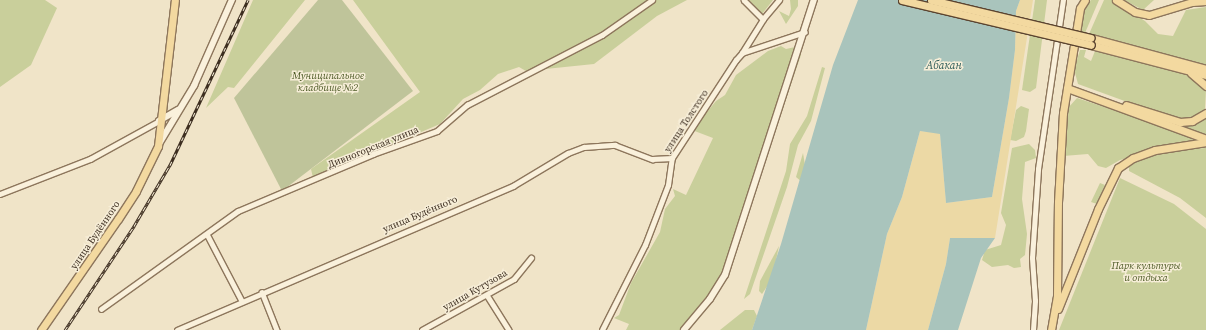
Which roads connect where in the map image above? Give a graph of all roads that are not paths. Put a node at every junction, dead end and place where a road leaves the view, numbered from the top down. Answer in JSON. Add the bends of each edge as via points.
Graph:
{"nodes":[{"id":1,"x":175,"y":0,"type":"edge"},
{"id":2,"x":232,"y":0,"type":"edge"},
{"id":3,"x":652,"y":0,"type":"edge"},
{"id":4,"x":744,"y":0,"type":"edge"},
{"id":5,"x":779,"y":0,"type":"edge"},
{"id":6,"x":814,"y":0,"type":"edge"},
{"id":7,"x":902,"y":0,"type":"edge"},
{"id":8,"x":931,"y":0,"type":"edge"},
{"id":9,"x":1063,"y":0,"type":"edge"},
{"id":10,"x":1085,"y":0,"type":"edge"},
{"id":11,"x":1116,"y":0,"type":"edge"},
{"id":12,"x":1206,"y":1,"type":"edge"},
{"id":13,"x":1178,"y":3,"type":"edge"},
{"id":14,"x":763,"y":19,"type":"junction"},
{"id":15,"x":805,"y":32,"type":"junction"},
{"id":16,"x":1091,"y":42,"type":"junction"},
{"id":17,"x":742,"y":53,"type":"junction"},
{"id":18,"x":1180,"y":68,"type":"junction"},
{"id":19,"x":1206,"y":69,"type":"edge"},
{"id":20,"x":1206,"y":75,"type":"edge"},
{"id":21,"x":1206,"y":86,"type":"edge"},
{"id":22,"x":1067,"y":88,"type":"junction"},
{"id":23,"x":182,"y":108,"type":"junction"},
{"id":24,"x":1206,"y":113,"type":"edge"},
{"id":25,"x":159,"y":121,"type":"junction"},
{"id":26,"x":1206,"y":139,"type":"edge"},
{"id":27,"x":1206,"y":142,"type":"edge"},
{"id":28,"x":158,"y":146,"type":"junction"},
{"id":29,"x":672,"y":158,"type":"junction"},
{"id":30,"x":0,"y":194,"type":"edge"},
{"id":31,"x":207,"y":234,"type":"junction"},
{"id":32,"x":532,"y":258,"type":"dead end"},
{"id":33,"x":262,"y":292,"type":"junction"},
{"id":34,"x":486,"y":295,"type":"junction"},
{"id":35,"x":242,"y":301,"type":"junction"},
{"id":36,"x":101,"y":309,"type":"dead end"},
{"id":37,"x":1053,"y":322,"type":"junction"},
{"id":38,"x":41,"y":330,"type":"edge"},
{"id":39,"x":177,"y":330,"type":"edge"},
{"id":40,"x":277,"y":330,"type":"edge"},
{"id":41,"x":422,"y":330,"type":"edge"},
{"id":42,"x":509,"y":330,"type":"edge"},
{"id":43,"x":602,"y":330,"type":"edge"},
{"id":44,"x":684,"y":330,"type":"edge"},
{"id":45,"x":1033,"y":330,"type":"edge"},
{"id":46,"x":1051,"y":330,"type":"edge"}],
"edges":[{"from":1,"to":25,"type":"main road"},
{"from":2,"to":23,"type":"street","via":[[216,41]]},
{"from":3,"to":31,"type":"street","name":"Дивногорская улица","via":[[602,35],[467,105],[437,131],[373,154],[238,211]]},
{"from":4,"to":14,"type":"street"},
{"from":5,"to":14,"type":"street","name":"улица Толстого"},
{"from":6,"to":15,"type":"street"},
{"from":7,"to":16,"type":"main road","bridge":true},
{"from":8,"to":16,"type":"main road","bridge":true},
{"from":9,"to":45,"type":"street","via":[[1038,168],[1032,258],[1035,301]]},
{"from":10,"to":22,"type":"main road","via":[[1080,8]]},
{"from":11,"to":13,"type":"main road","via":[[1135,12],[1146,15]]},
{"from":12,"to":13,"type":"main road"},
{"from":14,"to":17,"type":"street","name":"улица Толстого"},
{"from":15,"to":17,"type":"street"},
{"from":15,"to":44,"type":"street","via":[[725,275],[710,299]]},
{"from":16,"to":18,"type":"main road"},
{"from":16,"to":19,"type":"main road"},
{"from":17,"to":29,"type":"street","name":"улица Толстого"},
{"from":18,"to":20,"type":"main road"},
{"from":18,"to":21,"type":"main road","via":[[1197,77]]},
{"from":22,"to":24,"type":"main road","via":[[1083,90],[1176,122],[1192,121]]},
{"from":22,"to":26,"type":"main road"},
{"from":22,"to":37,"type":"main road","via":[[1060,144],[1058,286]]},
{"from":23,"to":25,"type":"street"},
{"from":23,"to":28,"type":"street"},
{"from":25,"to":28,"type":"main road"},
{"from":25,"to":30,"type":"street","via":[[90,159]]},
{"from":27,"to":37,"type":"main road","via":[[1155,150],[1133,158],[1118,168],[1098,209]]},
{"from":28,"to":38,"type":"main road","name":"улица Будённого","via":[[136,191]]},
{"from":29,"to":33,"type":"street","name":"улица Будённого","via":[[652,159],[615,145],[584,147],[568,153],[513,186]]},
{"from":29,"to":43,"type":"street","name":"улица Толстого","via":[[668,185],[645,245]]},
{"from":31,"to":35,"type":"street"},
{"from":31,"to":36,"type":"street","name":"Дивногорская улица"},
{"from":32,"to":34,"type":"street","name":"улица Кутузова","via":[[514,279]]},
{"from":33,"to":35,"type":"street","name":"улица Будённого"},
{"from":33,"to":40,"type":"street"},
{"from":34,"to":41,"type":"street","name":"улица Кутузова"},
{"from":34,"to":42,"type":"street"},
{"from":35,"to":39,"type":"street","name":"улица Будённого"},
{"from":37,"to":46,"type":"main road"}]}
